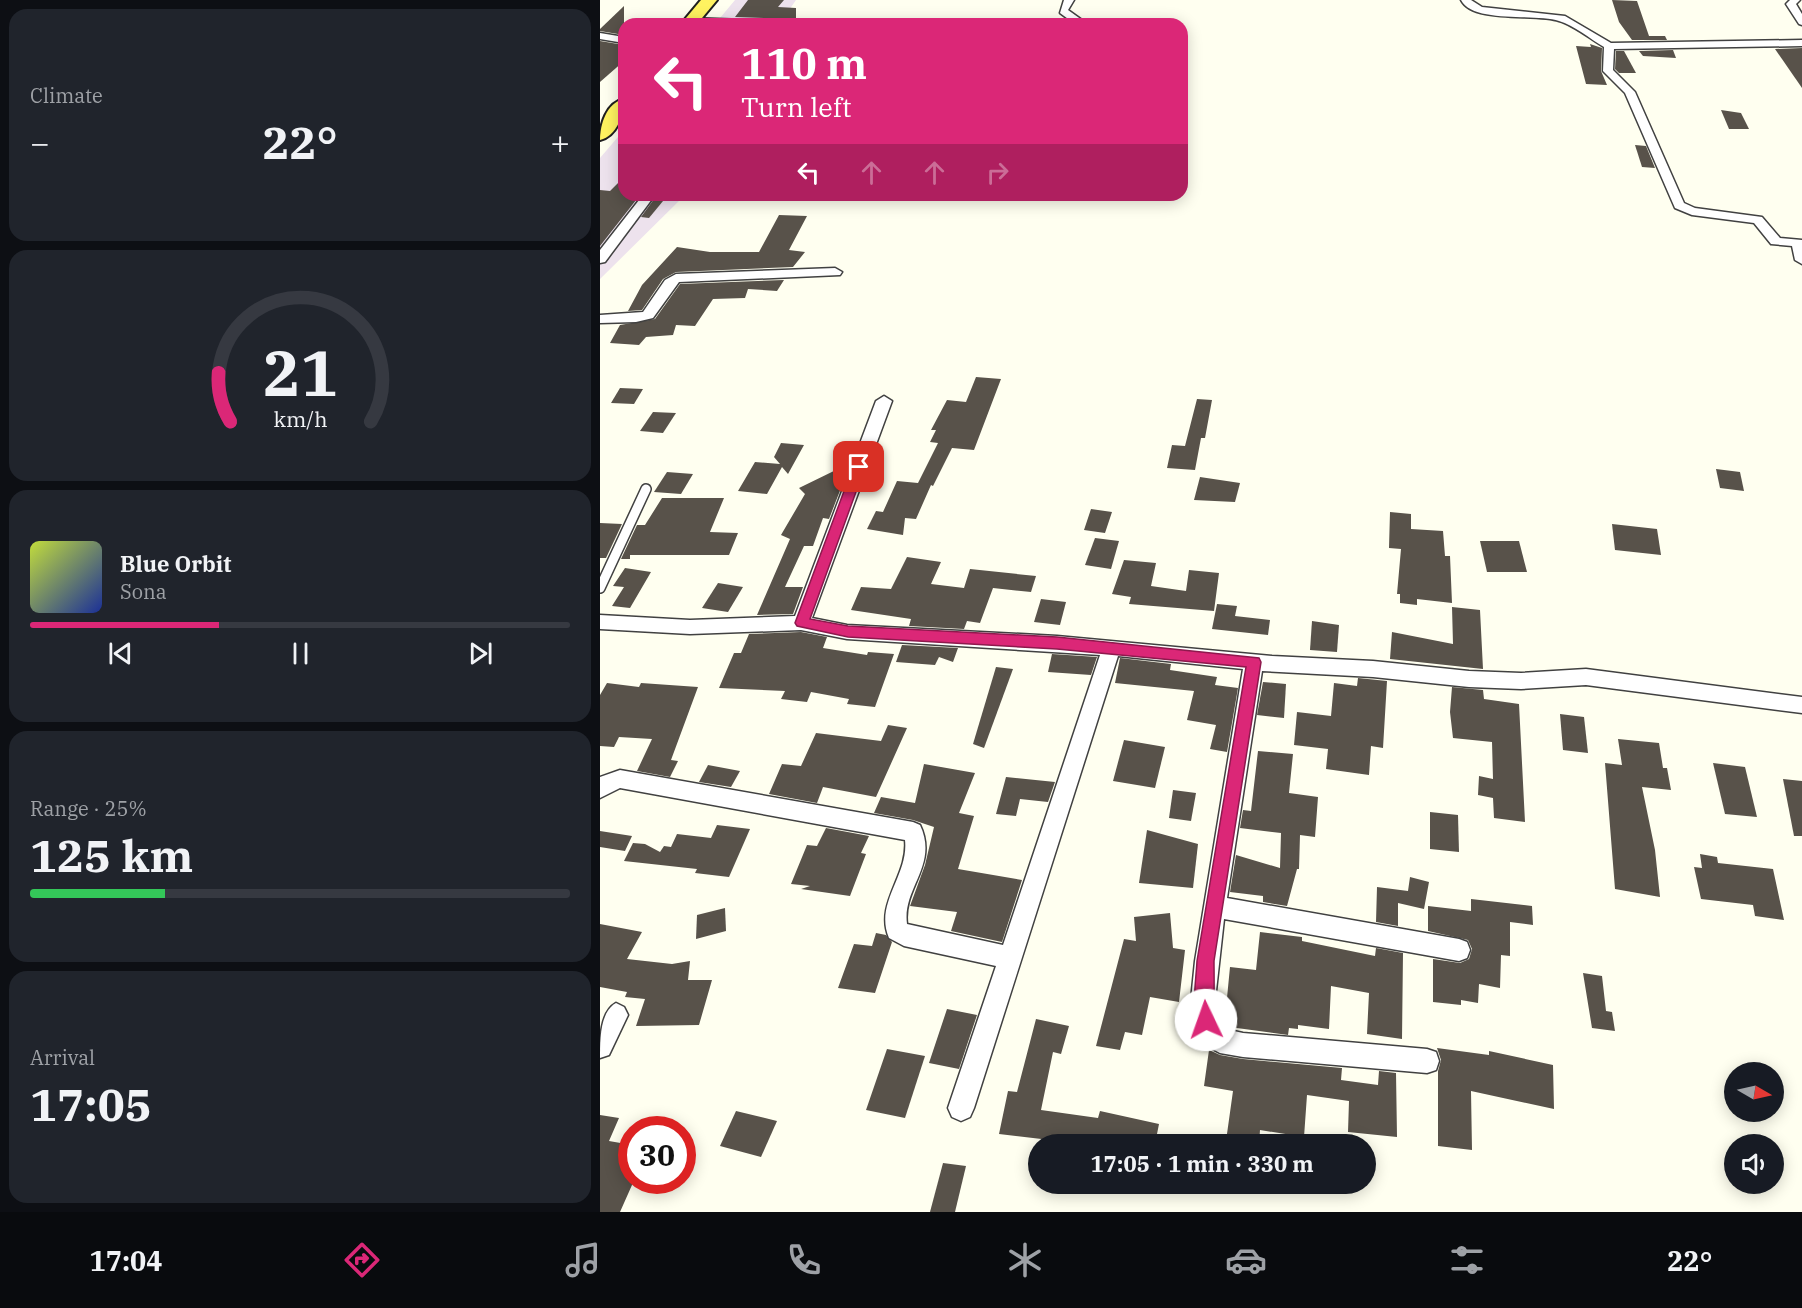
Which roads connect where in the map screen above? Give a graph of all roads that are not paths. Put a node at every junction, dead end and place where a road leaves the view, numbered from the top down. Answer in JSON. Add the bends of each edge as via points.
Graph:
{"nodes":[{"id":1,"x":709,"y":0,"type":"edge"},
{"id":2,"x":1069,"y":0,"type":"edge"},
{"id":3,"x":1466,"y":0,"type":"edge"},
{"id":4,"x":1795,"y":0,"type":"edge"},
{"id":5,"x":693,"y":18,"type":"edge"},
{"id":6,"x":1073,"y":18,"type":"edge"},
{"id":7,"x":1802,"y":22,"type":"edge"},
{"id":8,"x":600,"y":36,"type":"edge"},
{"id":9,"x":618,"y":39,"type":"edge"},
{"id":10,"x":1802,"y":43,"type":"edge"},
{"id":11,"x":1610,"y":46,"type":"junction"},
{"id":12,"x":618,"y":112,"type":"edge"},
{"id":13,"x":600,"y":135,"type":"edge"},
{"id":14,"x":644,"y":201,"type":"edge"},
{"id":15,"x":1799,"y":242,"type":"edge"},
{"id":16,"x":600,"y":259,"type":"edge"},
{"id":17,"x":1802,"y":260,"type":"edge"},
{"id":18,"x":835,"y":272,"type":"dead end"},
{"id":19,"x":600,"y":319,"type":"edge"},
{"id":20,"x":884,"y":401,"type":"dead end"},
{"id":21,"x":646,"y":489,"type":"dead end"},
{"id":22,"x":600,"y":588,"type":"edge"},
{"id":23,"x":600,"y":622,"type":"edge"},
{"id":24,"x":801,"y":623,"type":"junction"},
{"id":25,"x":1111,"y":648,"type":"junction"},
{"id":26,"x":1254,"y":662,"type":"junction"},
{"id":27,"x":1802,"y":705,"type":"edge"},
{"id":28,"x":600,"y":789,"type":"edge"},
{"id":29,"x":1215,"y":907,"type":"junction"},
{"id":30,"x":1459,"y":950,"type":"dead end"},
{"id":31,"x":1010,"y":958,"type":"junction"},
{"id":32,"x":616,"y":1015,"type":"dead end"},
{"id":33,"x":600,"y":1046,"type":"edge"},
{"id":34,"x":1427,"y":1061,"type":"dead end"},
{"id":35,"x":961,"y":1108,"type":"dead end"}],
"edges":[{"from":1,"to":5,"type":"main road"},
{"from":2,"to":6,"type":"street","via":[[1063,11]]},
{"from":3,"to":11,"type":"street","via":[[1480,10],[1562,18]]},
{"from":4,"to":7,"type":"street","via":[[1792,8]]},
{"from":8,"to":9,"type":"street"},
{"from":10,"to":11,"type":"street"},
{"from":11,"to":15,"type":"street","via":[[1608,72],[1630,92],[1679,206],[1755,219],[1776,241]]},
{"from":12,"to":13,"type":"main road"},
{"from":14,"to":16,"type":"street"},
{"from":15,"to":17,"type":"street"},
{"from":18,"to":19,"type":"street","via":[[676,278],[648,315]]},
{"from":20,"to":24,"type":"street"},
{"from":21,"to":22,"type":"lane"},
{"from":23,"to":24,"type":"street","via":[[690,627]]},
{"from":24,"to":25,"type":"street","via":[[848,632]]},
{"from":25,"to":26,"type":"street"},
{"from":25,"to":31,"type":"street"},
{"from":26,"to":27,"type":"street","via":[[1469,679],[1586,677]]},
{"from":26,"to":29,"type":"street"},
{"from":28,"to":31,"type":"street","via":[[620,779],[913,832],[917,846],[896,917],[897,930]]},
{"from":29,"to":30,"type":"street"},
{"from":29,"to":34,"type":"street","via":[[1203,1000],[1209,1035],[1243,1045]]},
{"from":31,"to":35,"type":"street"},
{"from":32,"to":33,"type":"street"}]}
